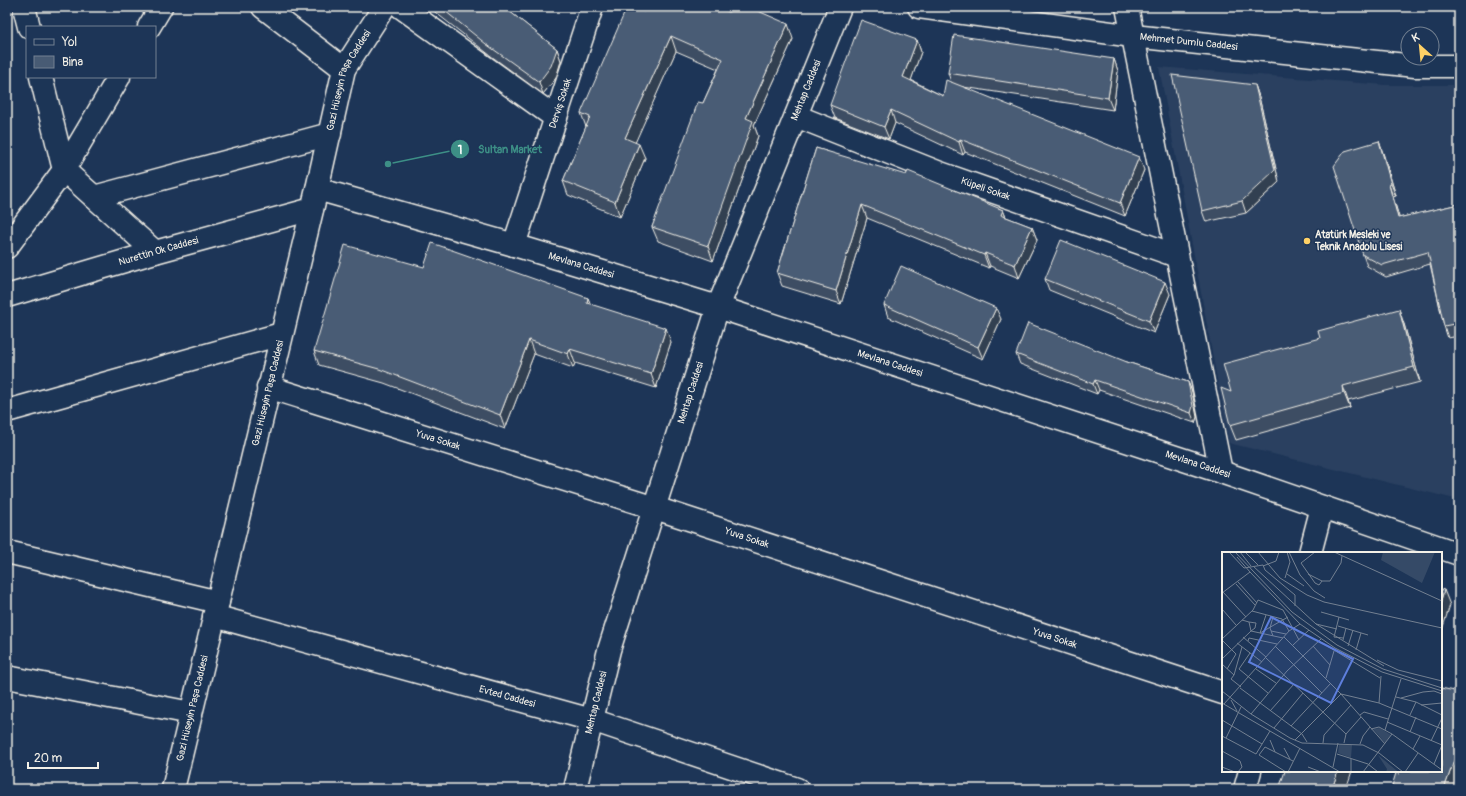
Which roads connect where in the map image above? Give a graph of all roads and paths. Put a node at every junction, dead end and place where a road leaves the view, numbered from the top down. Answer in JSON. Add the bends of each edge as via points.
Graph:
{"nodes":[{"id":1,"x":24,"y":7,"type":"edge"},
{"id":2,"x":161,"y":7,"type":"edge"},
{"id":3,"x":263,"y":7,"type":"edge"},
{"id":4,"x":384,"y":7,"type":"edge"},
{"id":5,"x":401,"y":7,"type":"edge"},
{"id":6,"x":592,"y":7,"type":"edge"},
{"id":7,"x":840,"y":7,"type":"edge"},
{"id":8,"x":919,"y":7,"type":"edge"},
{"id":9,"x":1127,"y":7,"type":"edge"},
{"id":10,"x":29,"y":26,"type":"edge"},
{"id":11,"x":150,"y":26,"type":"edge"},
{"id":12,"x":1133,"y":36,"type":"junction"},
{"id":13,"x":1459,"y":66,"type":"edge"},
{"id":14,"x":344,"y":70,"type":"junction"},
{"id":15,"x":41,"y":78,"type":"edge"},
{"id":16,"x":118,"y":78,"type":"edge"},
{"id":17,"x":796,"y":116,"type":"junction"},
{"id":18,"x":556,"y":118,"type":"junction"},
{"id":19,"x":330,"y":134,"type":"junction"},
{"id":20,"x":64,"y":170,"type":"junction"},
{"id":21,"x":94,"y":197,"type":"junction"},
{"id":22,"x":314,"y":200,"type":"junction"},
{"id":23,"x":514,"y":245,"type":"junction"},
{"id":24,"x":7,"y":247,"type":"edge"},
{"id":25,"x":155,"y":252,"type":"junction"},
{"id":26,"x":1177,"y":256,"type":"junction"},
{"id":27,"x":7,"y":296,"type":"edge"},
{"id":28,"x":718,"y":307,"type":"junction"},
{"id":29,"x":281,"y":334,"type":"junction"},
{"id":30,"x":268,"y":387,"type":"junction"},
{"id":31,"x":7,"y":411,"type":"edge"},
{"id":32,"x":1221,"y":472,"type":"junction"},
{"id":33,"x":1322,"y":507,"type":"junction"},
{"id":34,"x":655,"y":508,"type":"junction"},
{"id":35,"x":7,"y":552,"type":"edge"},
{"id":36,"x":1310,"y":552,"type":"edge"},
{"id":37,"x":1459,"y":554,"type":"edge"},
{"id":38,"x":216,"y":609,"type":"junction"},
{"id":39,"x":7,"y":677,"type":"edge"},
{"id":40,"x":1222,"y":693,"type":"edge"},
{"id":41,"x":191,"y":713,"type":"junction"},
{"id":42,"x":592,"y":720,"type":"junction"},
{"id":43,"x":1250,"y":772,"type":"edge"},
{"id":44,"x":173,"y":789,"type":"edge"},
{"id":45,"x":575,"y":789,"type":"edge"},
{"id":46,"x":797,"y":789,"type":"edge"},
{"id":47,"x":1245,"y":789,"type":"edge"}],
"edges":[{"from":1,"to":10,"type":"street"},
{"from":2,"to":11,"type":"street"},
{"from":3,"to":14,"type":"street"},
{"from":4,"to":14,"type":"street","name":"Gazi Hüseyin Paşa Caddesi"},
{"from":5,"to":18,"type":"street"},
{"from":6,"to":18,"type":"street","name":"Derviş Sokak"},
{"from":7,"to":17,"type":"street","name":"Mehtap Caddesi"},
{"from":8,"to":12,"type":"street","name":"Mehmet Dumlu Caddesi"},
{"from":9,"to":12,"type":"street"},
{"from":12,"to":13,"type":"street","name":"Mehmet Dumlu Caddesi","via":[[1414,66]]},
{"from":12,"to":26,"type":"street"},
{"from":14,"to":19,"type":"street","name":"Gazi Hüseyin Paşa Caddesi"},
{"from":15,"to":20,"type":"street"},
{"from":16,"to":20,"type":"street"},
{"from":17,"to":26,"type":"street","name":"Küpeli Sokak","via":[[940,173]]},
{"from":17,"to":28,"type":"street","name":"Mehtap Caddesi"},
{"from":18,"to":23,"type":"street","name":"Derviş Sokak"},
{"from":19,"to":21,"type":"street"},
{"from":19,"to":22,"type":"street","name":"Gazi Hüseyin Paşa Caddesi"},
{"from":20,"to":21,"type":"street"},
{"from":20,"to":24,"type":"street"},
{"from":21,"to":25,"type":"street"},
{"from":22,"to":23,"type":"street","name":"Mevlana Caddesi"},
{"from":22,"to":25,"type":"street","name":"Nurettin Ok Caddesi"},
{"from":22,"to":29,"type":"street","name":"Gazi Hüseyin Paşa Caddesi"},
{"from":23,"to":28,"type":"street","name":"Mevlana Caddesi"},
{"from":25,"to":27,"type":"street","name":"Nurettin Ok Caddesi"},
{"from":26,"to":32,"type":"street"},
{"from":28,"to":32,"type":"street","name":"Mevlana Caddesi"},
{"from":28,"to":34,"type":"street","name":"Mehtap Caddesi"},
{"from":29,"to":30,"type":"street","name":"Gazi Hüseyin Paşa Caddesi"},
{"from":29,"to":31,"type":"street"},
{"from":30,"to":34,"type":"street","name":"Yuva Sokak"},
{"from":30,"to":38,"type":"street","name":"Gazi Hüseyin Paşa Caddesi"},
{"from":32,"to":33,"type":"street","name":"Mevlana Caddesi"},
{"from":33,"to":36,"type":"street"},
{"from":33,"to":37,"type":"street","name":"Mevlana Caddesi"},
{"from":34,"to":40,"type":"street","name":"Yuva Sokak"},
{"from":34,"to":42,"type":"street","name":"Mehtap Caddesi","via":[[609,650]]},
{"from":35,"to":38,"type":"street","name":"Evted Caddesi"},
{"from":38,"to":41,"type":"street","name":"Gazi Hüseyin Paşa Caddesi"},
{"from":38,"to":42,"type":"street","name":"Evted Caddesi"},
{"from":39,"to":41,"type":"street"},
{"from":41,"to":44,"type":"street","name":"Gazi Hüseyin Paşa Caddesi"},
{"from":42,"to":45,"type":"street","name":"Mehtap Caddesi"},
{"from":42,"to":46,"type":"street","name":"Evted Caddesi"},
{"from":43,"to":47,"type":"street"}]}
